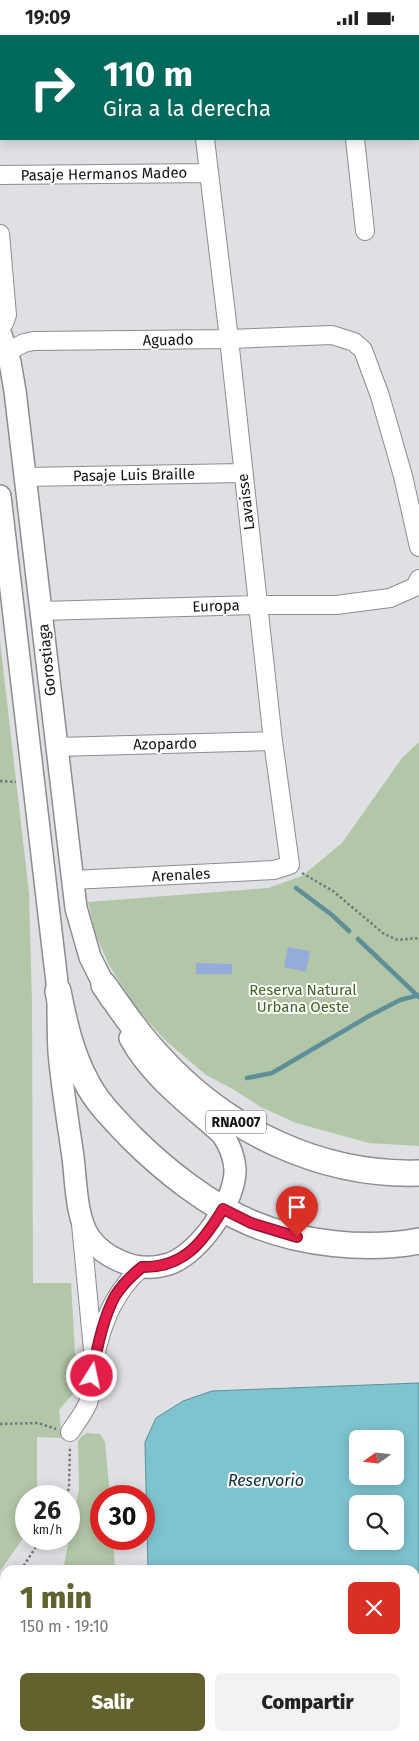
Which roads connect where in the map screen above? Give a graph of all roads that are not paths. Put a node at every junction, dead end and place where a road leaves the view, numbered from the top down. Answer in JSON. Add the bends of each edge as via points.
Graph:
{"nodes":[{"id":1,"x":205,"y":140,"type":"edge"},
{"id":2,"x":355,"y":140,"type":"edge"},
{"id":3,"x":208,"y":173,"type":"junction"},
{"id":4,"x":0,"y":175,"type":"edge"},
{"id":5,"x":365,"y":231,"type":"dead end"},
{"id":6,"x":0,"y":234,"type":"edge"},
{"id":7,"x":0,"y":327,"type":"edge"},
{"id":8,"x":0,"y":332,"type":"edge"},
{"id":9,"x":229,"y":339,"type":"junction"},
{"id":10,"x":7,"y":352,"type":"junction"},
{"id":11,"x":242,"y":473,"type":"junction"},
{"id":12,"x":26,"y":477,"type":"junction"},
{"id":13,"x":0,"y":496,"type":"edge"},
{"id":14,"x":419,"y":547,"type":"edge"},
{"id":15,"x":38,"y":576,"type":"junction"},
{"id":16,"x":9,"y":579,"type":"junction"},
{"id":17,"x":419,"y":579,"type":"edge"},
{"id":18,"x":258,"y":605,"type":"junction"},
{"id":19,"x":41,"y":611,"type":"junction"},
{"id":20,"x":273,"y":741,"type":"junction"},
{"id":21,"x":57,"y":747,"type":"junction"},
{"id":22,"x":290,"y":865,"type":"joint"},
{"id":23,"x":72,"y":880,"type":"junction"},
{"id":24,"x":104,"y":985,"type":"junction"},
{"id":25,"x":58,"y":991,"type":"junction"},
{"id":26,"x":419,"y":1173,"type":"edge"},
{"id":27,"x":223,"y":1209,"type":"junction"},
{"id":28,"x":80,"y":1213,"type":"junction"},
{"id":29,"x":419,"y":1241,"type":"edge"},
{"id":30,"x":142,"y":1267,"type":"junction"},
{"id":31,"x":94,"y":1360,"type":"junction"},
{"id":32,"x":70,"y":1432,"type":"road end"}],
"edges":[{"from":1,"to":3,"type":"street","name":"Lavaisse"},
{"from":2,"to":5,"type":"street"},
{"from":3,"to":4,"type":"street","name":"Pasaje Hermanos Madeo"},
{"from":3,"to":9,"type":"street","name":"Lavaisse"},
{"from":6,"to":7,"type":"street","via":[[7,315]]},
{"from":8,"to":10,"type":"main road","name":"Gorostiaga"},
{"from":9,"to":10,"type":"street","name":"Aguado","via":[[34,341]]},
{"from":9,"to":11,"type":"street","name":"Lavaisse"},
{"from":9,"to":14,"type":"street","name":"Aguado","via":[[332,335],[354,342],[363,350],[403,476]]},
{"from":10,"to":12,"type":"main road","name":"Gorostiaga","via":[[16,391]]},
{"from":11,"to":12,"type":"street","name":"Pasaje Luis Braille"},
{"from":11,"to":18,"type":"street","name":"Lavaisse"},
{"from":12,"to":15,"type":"main road","name":"Gorostiaga"},
{"from":13,"to":16,"type":"main road","name":"Gorostiaga"},
{"from":15,"to":16,"type":"main road"},
{"from":15,"to":19,"type":"main road","name":"Gorostiaga"},
{"from":16,"to":25,"type":"main road","name":"Gorostiaga"},
{"from":17,"to":18,"type":"street","name":"Europa","via":[[415,587],[390,598],[336,605]]},
{"from":18,"to":19,"type":"street","name":"Europa"},
{"from":18,"to":20,"type":"street","name":"Lavaisse"},
{"from":19,"to":21,"type":"main road","name":"Gorostiaga"},
{"from":20,"to":21,"type":"street","name":"Azopardo"},
{"from":20,"to":22,"type":"street","name":"Lavaisse"},
{"from":21,"to":23,"type":"main road","name":"Gorostiaga"},
{"from":22,"to":23,"type":"street","name":"Arenales","via":[[274,870]]},
{"from":23,"to":24,"type":"main road","name":"Gorostiaga","via":[[84,941]]},
{"from":24,"to":26,"type":"highway","number":"RNA007","via":[[161,1060],[196,1092],[242,1126],[309,1156],[348,1167],[394,1174]]},
{"from":24,"to":27,"type":"main road","name":"Gorostiaga","via":[[146,1062],[228,1143],[235,1171]]},
{"from":25,"to":27,"type":"highway","via":[[71,1048],[86,1083],[97,1099],[148,1154]]},
{"from":25,"to":28,"type":"main road","name":"Gorostiaga","via":[[59,1053]]},
{"from":27,"to":29,"type":"highway","via":[[251,1223],[315,1240],[380,1246]]},
{"from":27,"to":30,"type":"main road","name":"Gorostiaga","via":[[200,1243],[181,1259],[156,1267]]},
{"from":28,"to":30,"type":"main road","name":"Gorostiaga","via":[[90,1238],[101,1250],[126,1264]]},
{"from":28,"to":31,"type":"street"},
{"from":30,"to":31,"type":"street","via":[[115,1297]]},
{"from":31,"to":32,"type":"street","via":[[88,1404]]}]}
